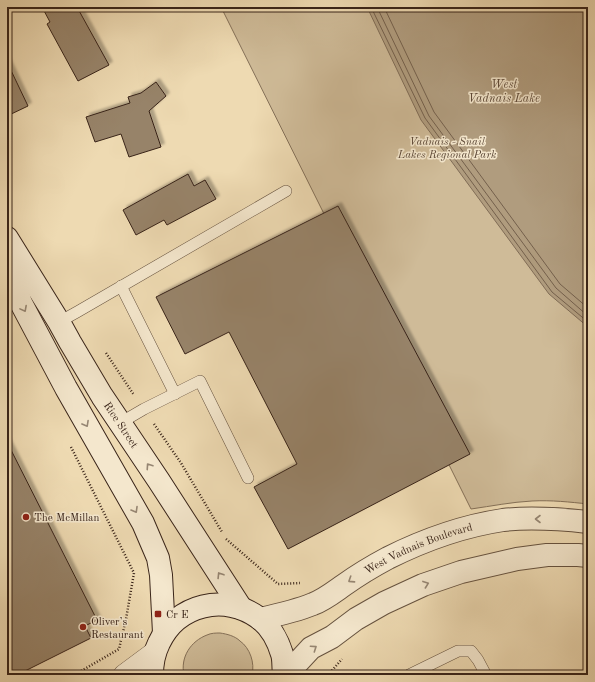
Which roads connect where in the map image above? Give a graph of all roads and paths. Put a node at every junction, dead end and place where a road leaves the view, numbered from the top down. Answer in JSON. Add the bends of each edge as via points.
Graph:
{"nodes":[{"id":1,"x":286,"y":191,"type":"dead end"},
{"id":2,"x":7,"y":238,"type":"edge"},
{"id":3,"x":7,"y":259,"type":"edge"},
{"id":4,"x":121,"y":286,"type":"junction"},
{"id":5,"x":59,"y":322,"type":"junction"},
{"id":6,"x":104,"y":351,"type":"dead end"},
{"id":7,"x":175,"y":394,"type":"junction"},
{"id":8,"x":144,"y":409,"type":"junction"},
{"id":9,"x":120,"y":423,"type":"junction"},
{"id":10,"x":68,"y":441,"type":"dead end"},
{"id":11,"x":248,"y":478,"type":"dead end"},
{"id":12,"x":582,"y":521,"type":"edge"},
{"id":13,"x":583,"y":556,"type":"edge"},
{"id":14,"x":306,"y":583,"type":"dead end"},
{"id":15,"x":241,"y":608,"type":"junction"},
{"id":16,"x":260,"y":619,"type":"junction"},
{"id":17,"x":159,"y":642,"type":"junction"},
{"id":18,"x":347,"y":654,"type":"dead end"},
{"id":19,"x":77,"y":675,"type":"edge"},
{"id":20,"x":124,"y":675,"type":"edge"},
{"id":21,"x":152,"y":675,"type":"edge"},
{"id":22,"x":285,"y":675,"type":"edge"},
{"id":23,"x":328,"y":675,"type":"edge"},
{"id":24,"x":409,"y":675,"type":"edge"},
{"id":25,"x":486,"y":675,"type":"edge"}],
"edges":[{"from":1,"to":4,"type":"lane"},
{"from":2,"to":5,"type":"main road","name":"Rice Street"},
{"from":3,"to":17,"type":"main road","one_way":true,"via":[[21,303],[142,523],[158,558],[161,575]]},
{"from":4,"to":5,"type":"lane"},
{"from":4,"to":7,"type":"lane"},
{"from":5,"to":9,"type":"main road","name":"Rice Street"},
{"from":6,"to":8,"type":"path"},
{"from":7,"to":8,"type":"lane"},
{"from":7,"to":11,"type":"lane","via":[[200,381]]},
{"from":8,"to":9,"type":"lane"},
{"from":8,"to":14,"type":"path","via":[[181,463],[227,541],[278,584]]},
{"from":15,"to":9,"type":"main road","name":"Rice Street","one_way":true},
{"from":10,"to":19,"type":"path","via":[[134,573],[119,649]]},
{"from":12,"to":16,"type":"main road","name":"West Vadnais Boulevard","one_way":true,"via":[[504,520],[441,535],[388,558],[314,604]]},
{"from":22,"to":13,"type":"main road","one_way":true,"via":[[311,648],[384,603],[423,585],[461,572],[517,559],[547,555]]},
{"from":15,"to":16,"type":"main road"},
{"from":15,"to":17,"type":"main road","via":[[220,604],[198,607],[179,617]]},
{"from":16,"to":22,"type":"main road","via":[[274,635],[282,655]]},
{"from":17,"to":20,"type":"street"},
{"from":17,"to":21,"type":"main road"},
{"from":18,"to":23,"type":"path"},
{"from":24,"to":25,"type":"lane","via":[[458,651],[471,651]]}]}
